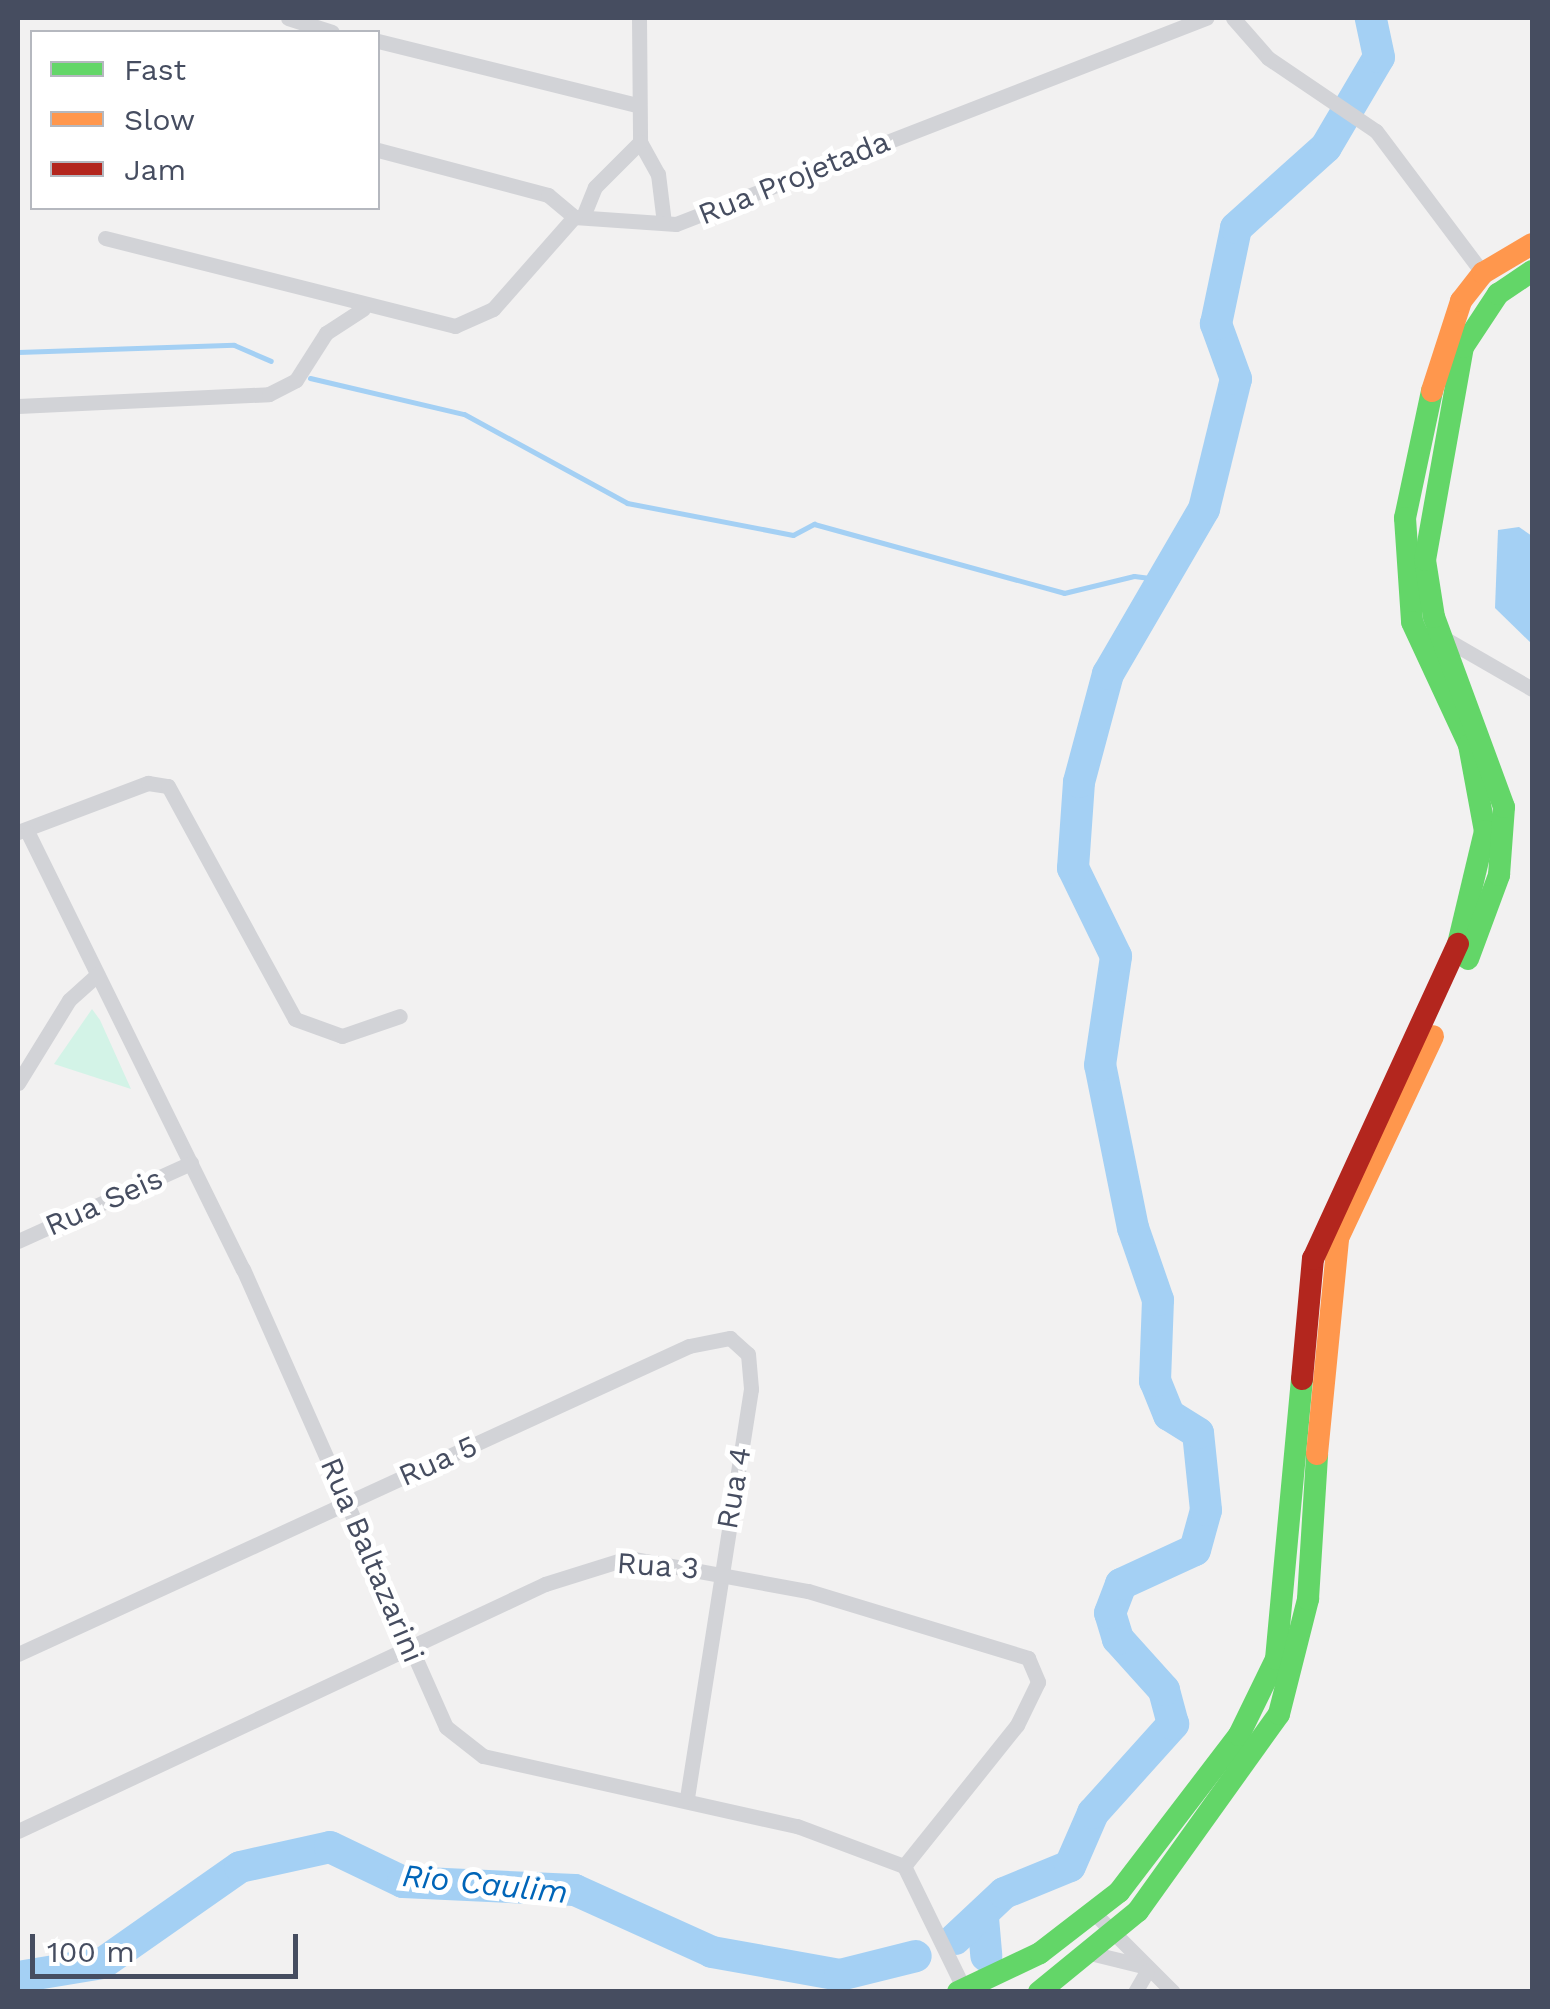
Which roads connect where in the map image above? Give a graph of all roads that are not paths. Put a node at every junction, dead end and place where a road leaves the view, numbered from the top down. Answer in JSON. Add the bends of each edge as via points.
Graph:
{"nodes":[{"id":1,"x":288,"y":18,"type":"edge"},
{"id":2,"x":639,"y":18,"type":"edge"},
{"id":3,"x":1206,"y":18,"type":"edge"},
{"id":4,"x":1242,"y":21,"type":"edge"},
{"id":5,"x":326,"y":30,"type":"edge"},
{"id":6,"x":380,"y":41,"type":"edge"},
{"id":7,"x":636,"y":105,"type":"junction"},
{"id":8,"x":640,"y":142,"type":"junction"},
{"id":9,"x":380,"y":151,"type":"edge"},
{"id":10,"x":579,"y":215,"type":"junction"},
{"id":11,"x":664,"y":223,"type":"junction"},
{"id":12,"x":105,"y":238,"type":"dead end"},
{"id":13,"x":1532,"y":244,"type":"edge"},
{"id":14,"x":1532,"y":271,"type":"edge"},
{"id":15,"x":1483,"y":272,"type":"junction"},
{"id":16,"x":1498,"y":294,"type":"junction"},
{"id":17,"x":316,"y":298,"type":"junction"},
{"id":18,"x":363,"y":309,"type":"junction"},
{"id":19,"x":326,"y":333,"type":"junction"},
{"id":20,"x":18,"y":406,"type":"edge"},
{"id":21,"x":1442,"y":637,"type":"junction"},
{"id":22,"x":1532,"y":689,"type":"edge"},
{"id":23,"x":23,"y":833,"type":"edge"},
{"id":24,"x":97,"y":975,"type":"junction"},
{"id":25,"x":400,"y":1016,"type":"dead end"},
{"id":26,"x":18,"y":1083,"type":"edge"},
{"id":27,"x":191,"y":1163,"type":"junction"},
{"id":28,"x":18,"y":1241,"type":"edge"},
{"id":29,"x":748,"y":1354,"type":"joint"},
{"id":30,"x":344,"y":1503,"type":"junction"},
{"id":31,"x":721,"y":1571,"type":"junction"},
{"id":32,"x":410,"y":1647,"type":"junction"},
{"id":33,"x":18,"y":1654,"type":"edge"},
{"id":34,"x":686,"y":1799,"type":"junction"},
{"id":35,"x":18,"y":1830,"type":"edge"},
{"id":36,"x":904,"y":1866,"type":"junction"},
{"id":37,"x":1095,"y":1914,"type":"junction"},
{"id":38,"x":1112,"y":1935,"type":"junction"},
{"id":39,"x":1094,"y":1954,"type":"junction"},
{"id":40,"x":1143,"y":1968,"type":"junction"},
{"id":41,"x":1008,"y":1969,"type":"junction"},
{"id":42,"x":961,"y":1990,"type":"edge"},
{"id":43,"x":1018,"y":1992,"type":"edge"},
{"id":44,"x":1039,"y":1992,"type":"edge"},
{"id":45,"x":1135,"y":1992,"type":"edge"},
{"id":46,"x":1173,"y":1992,"type":"edge"}],
"edges":[{"from":1,"to":5,"type":"street"},
{"from":2,"to":7,"type":"street"},
{"from":3,"to":11,"type":"street","name":"Rua Projetada","via":[[692,221]]},
{"from":4,"to":15,"type":"street","via":[[1268,58],[1350,112],[1392,150]]},
{"from":6,"to":7,"type":"street"},
{"from":7,"to":8,"type":"street"},
{"from":8,"to":10,"type":"street"},
{"from":8,"to":11,"type":"street","via":[[658,174]]},
{"from":9,"to":10,"type":"street","name":"Rua Projetada","via":[[548,195]]},
{"from":10,"to":11,"type":"street","name":"Rua Projetada"},
{"from":10,"to":18,"type":"street","via":[[479,320],[454,326]]},
{"from":12,"to":17,"type":"street"},
{"from":13,"to":15,"type":"main road"},
{"from":14,"to":16,"type":"main road"},
{"from":15,"to":16,"type":"street"},
{"from":15,"to":37,"type":"main road","via":[[1441,350],[1402,560],[1412,622],[1469,745],[1482,796],[1478,888],[1314,1259],[1276,1660],[1239,1735]]},
{"from":16,"to":21,"type":"main road","via":[[1463,347],[1434,480],[1425,560]]},
{"from":17,"to":18,"type":"street"},
{"from":17,"to":19,"type":"street"},
{"from":18,"to":19,"type":"street"},
{"from":19,"to":20,"type":"street","via":[[304,372],[269,394]]},
{"from":21,"to":22,"type":"street"},
{"from":21,"to":38,"type":"main road","via":[[1504,807],[1491,910],[1338,1238],[1323,1324],[1308,1599],[1279,1714]]},
{"from":23,"to":24,"type":"street","name":"Rua Baltazarini"},
{"from":23,"to":25,"type":"street","via":[[131,788],[168,786],[295,1019],[342,1036]]},
{"from":24,"to":26,"type":"street","via":[[69,1000]]},
{"from":24,"to":27,"type":"street","name":"Rua Baltazarini"},
{"from":27,"to":28,"type":"street","name":"Rua Seis"},
{"from":27,"to":30,"type":"street","name":"Rua Baltazarini"},
{"from":29,"to":30,"type":"street","name":"Rua 5","via":[[730,1338],[703,1340]]},
{"from":29,"to":31,"type":"street","name":"Rua 4"},
{"from":30,"to":32,"type":"street","name":"Rua Baltazarini"},
{"from":30,"to":33,"type":"street","name":"Rua 5"},
{"from":31,"to":32,"type":"street","name":"Rua 3","via":[[602,1562]]},
{"from":31,"to":34,"type":"street","name":"Rua 4"},
{"from":31,"to":36,"type":"street","name":"Rua 3","via":[[1020,1653],[1035,1665],[1036,1690],[1017,1725]]},
{"from":32,"to":34,"type":"street","name":"Rua Baltazarini","via":[[446,1727],[483,1756]]},
{"from":32,"to":35,"type":"street","name":"Rua 3"},
{"from":34,"to":36,"type":"street","name":"Rua Baltazarini","via":[[848,1840]]},
{"from":36,"to":42,"type":"street"},
{"from":37,"to":38,"type":"street"},
{"from":37,"to":41,"type":"main road"},
{"from":38,"to":39,"type":"main road"},
{"from":38,"to":40,"type":"street"},
{"from":39,"to":40,"type":"street"},
{"from":39,"to":44,"type":"main road"},
{"from":40,"to":45,"type":"street"},
{"from":40,"to":46,"type":"street"},
{"from":41,"to":42,"type":"main road"},
{"from":41,"to":43,"type":"main road"}]}
